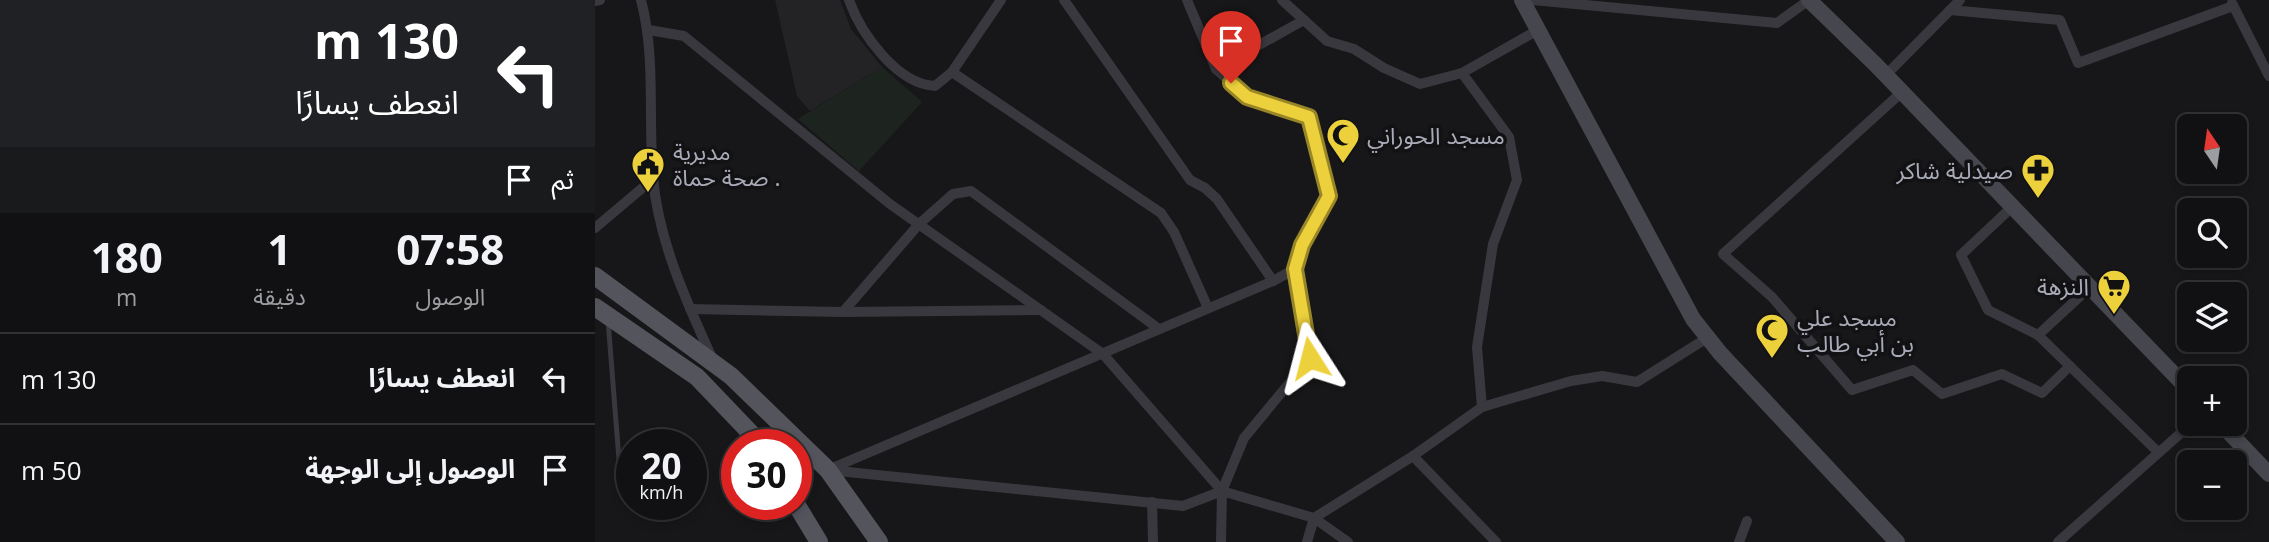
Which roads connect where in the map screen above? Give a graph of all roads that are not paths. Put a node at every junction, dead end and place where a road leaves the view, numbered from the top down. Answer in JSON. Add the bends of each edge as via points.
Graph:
{"nodes":[{"id":1,"x":641,"y":0,"type":"edge"},
{"id":2,"x":849,"y":0,"type":"edge"},
{"id":3,"x":1001,"y":0,"type":"edge"},
{"id":4,"x":1064,"y":0,"type":"edge"},
{"id":5,"x":1187,"y":0,"type":"edge"},
{"id":6,"x":1282,"y":0,"type":"edge"},
{"id":7,"x":1522,"y":0,"type":"edge"},
{"id":8,"x":1533,"y":0,"type":"edge"},
{"id":9,"x":1809,"y":0,"type":"edge"},
{"id":10,"x":1960,"y":0,"type":"edge"},
{"id":11,"x":2232,"y":3,"type":"edge"},
{"id":12,"x":1950,"y":10,"type":"junction"},
{"id":13,"x":1304,"y":20,"type":"junction"},
{"id":14,"x":649,"y":30,"type":"junction"},
{"id":15,"x":1538,"y":30,"type":"junction"},
{"id":16,"x":1216,"y":69,"type":"junction"},
{"id":17,"x":952,"y":72,"type":"junction"},
{"id":18,"x":1462,"y":73,"type":"junction"},
{"id":19,"x":1886,"y":75,"type":"junction"},
{"id":20,"x":2269,"y":76,"type":"edge"},
{"id":21,"x":1902,"y":92,"type":"junction"},
{"id":22,"x":653,"y":179,"type":"junction"},
{"id":23,"x":2011,"y":208,"type":"junction"},
{"id":24,"x":919,"y":225,"type":"junction"},
{"id":25,"x":595,"y":228,"type":"edge"},
{"id":26,"x":1295,"y":269,"type":"junction"},
{"id":27,"x":595,"y":276,"type":"edge"},
{"id":28,"x":1273,"y":281,"type":"junction"},
{"id":29,"x":2090,"y":287,"type":"junction"},
{"id":30,"x":1208,"y":308,"type":"junction"},
{"id":31,"x":690,"y":309,"type":"junction"},
{"id":32,"x":1041,"y":310,"type":"junction"},
{"id":33,"x":601,"y":312,"type":"edge"},
{"id":34,"x":843,"y":312,"type":"junction"},
{"id":35,"x":1159,"y":329,"type":"junction"},
{"id":36,"x":2038,"y":335,"type":"junction"},
{"id":37,"x":1707,"y":338,"type":"junction"},
{"id":38,"x":1103,"y":354,"type":"junction"},
{"id":39,"x":714,"y":362,"type":"junction"},
{"id":40,"x":2070,"y":366,"type":"junction"},
{"id":41,"x":2177,"y":378,"type":"edge"},
{"id":42,"x":1482,"y":407,"type":"junction"},
{"id":43,"x":747,"y":429,"type":"edge"},
{"id":44,"x":2177,"y":436,"type":"edge"},
{"id":45,"x":2233,"y":436,"type":"edge"},
{"id":46,"x":616,"y":442,"type":"edge"},
{"id":47,"x":2158,"y":452,"type":"junction"},
{"id":48,"x":1413,"y":456,"type":"junction"},
{"id":49,"x":828,"y":470,"type":"junction"},
{"id":50,"x":2269,"y":474,"type":"edge"},
{"id":51,"x":1222,"y":491,"type":"junction"},
{"id":52,"x":1152,"y":502,"type":"junction"},
{"id":53,"x":1314,"y":518,"type":"junction"},
{"id":54,"x":806,"y":520,"type":"edge"},
{"id":55,"x":1747,"y":521,"type":"dead end"},
{"id":56,"x":819,"y":542,"type":"edge"},
{"id":57,"x":866,"y":542,"type":"edge"},
{"id":58,"x":872,"y":542,"type":"edge"},
{"id":59,"x":879,"y":542,"type":"edge"},
{"id":60,"x":1153,"y":542,"type":"edge"},
{"id":61,"x":1221,"y":542,"type":"edge"},
{"id":62,"x":1307,"y":542,"type":"edge"},
{"id":63,"x":1348,"y":542,"type":"edge"},
{"id":64,"x":1496,"y":542,"type":"edge"},
{"id":65,"x":1738,"y":542,"type":"edge"},
{"id":66,"x":1897,"y":542,"type":"edge"},
{"id":67,"x":2058,"y":542,"type":"edge"}],
"edges":[{"from":1,"to":14,"type":"street"},
{"from":2,"to":17,"type":"street","via":[[871,46],[920,85],[935,86]]},
{"from":3,"to":17,"type":"street"},
{"from":4,"to":28,"type":"street","via":[[1190,180],[1217,199]]},
{"from":5,"to":16,"type":"street"},
{"from":6,"to":13,"type":"street"},
{"from":7,"to":15,"type":"main road"},
{"from":8,"to":9,"type":"street","via":[[1777,23]]},
{"from":9,"to":19,"type":"main road"},
{"from":10,"to":12,"type":"street"},
{"from":11,"to":12,"type":"street","via":[[2078,63],[2060,20]]},
{"from":11,"to":20,"type":"street"},
{"from":12,"to":19,"type":"street"},
{"from":13,"to":16,"type":"street"},
{"from":13,"to":18,"type":"street","via":[[1327,41],[1354,49],[1420,84]]},
{"from":14,"to":22,"type":"street"},
{"from":14,"to":24,"type":"street","via":[[684,36]]},
{"from":15,"to":18,"type":"street"},
{"from":15,"to":37,"type":"main road","via":[[1682,301]]},
{"from":16,"to":26,"type":"street","via":[[1247,97],[1309,117],[1329,196],[1302,245]]},
{"from":17,"to":30,"type":"street","via":[[1161,213]]},
{"from":18,"to":42,"type":"street","via":[[1509,137],[1517,180],[1493,244],[1477,347]]},
{"from":19,"to":21,"type":"main road"},
{"from":21,"to":23,"type":"main road"},
{"from":21,"to":40,"type":"street","via":[[1723,254],[1772,297],[1852,390],[1913,370],[1942,394],[2002,374],[2042,393]]},
{"from":22,"to":25,"type":"street"},
{"from":22,"to":31,"type":"street","via":[[668,245]]},
{"from":23,"to":29,"type":"main road"},
{"from":23,"to":36,"type":"street","via":[[1961,255],[1988,310]]},
{"from":24,"to":32,"type":"street"},
{"from":24,"to":34,"type":"street"},
{"from":24,"to":35,"type":"street","via":[[953,194],[971,191]]},
{"from":26,"to":28,"type":"street"},
{"from":26,"to":51,"type":"street","via":[[1310,358],[1244,439]]},
{"from":27,"to":39,"type":"main road"},
{"from":28,"to":30,"type":"street"},
{"from":29,"to":36,"type":"street"},
{"from":29,"to":41,"type":"main road"},
{"from":30,"to":35,"type":"street"},
{"from":31,"to":34,"type":"street"},
{"from":31,"to":39,"type":"street"},
{"from":32,"to":34,"type":"street"},
{"from":32,"to":38,"type":"street"},
{"from":33,"to":43,"type":"main road","via":[[697,377]]},
{"from":33,"to":46,"type":"lane"},
{"from":35,"to":38,"type":"street"},
{"from":36,"to":40,"type":"street"},
{"from":37,"to":42,"type":"street","via":[[1637,382],[1602,376]]},
{"from":37,"to":66,"type":"main road"},
{"from":38,"to":49,"type":"street"},
{"from":38,"to":51,"type":"street"},
{"from":39,"to":49,"type":"main road"},
{"from":40,"to":47,"type":"street"},
{"from":42,"to":48,"type":"street"},
{"from":44,"to":47,"type":"street"},
{"from":45,"to":50,"type":"main road"},
{"from":47,"to":67,"type":"street"},
{"from":48,"to":53,"type":"street"},
{"from":48,"to":64,"type":"street"},
{"from":49,"to":52,"type":"street"},
{"from":49,"to":59,"type":"main road"},
{"from":51,"to":52,"type":"street","via":[[1183,506]]},
{"from":51,"to":53,"type":"street"},
{"from":51,"to":61,"type":"street"},
{"from":52,"to":60,"type":"street"},
{"from":53,"to":62,"type":"street"},
{"from":53,"to":63,"type":"street"},
{"from":54,"to":56,"type":"main road"},
{"from":55,"to":65,"type":"street"},
{"from":57,"to":58,"type":"main road"}]}
